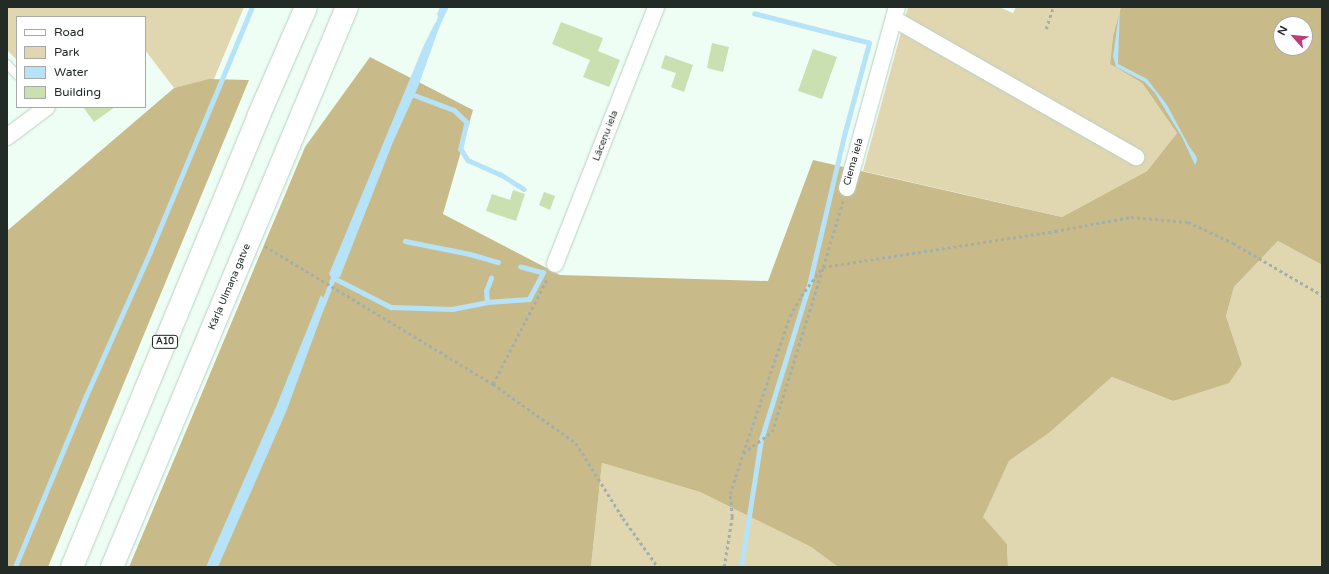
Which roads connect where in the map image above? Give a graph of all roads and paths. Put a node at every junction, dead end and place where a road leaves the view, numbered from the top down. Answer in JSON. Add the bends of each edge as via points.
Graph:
{"nodes":[{"id":1,"x":306,"y":7,"type":"edge"},
{"id":2,"x":347,"y":7,"type":"edge"},
{"id":3,"x":656,"y":7,"type":"edge"},
{"id":4,"x":1053,"y":7,"type":"edge"},
{"id":5,"x":896,"y":13,"type":"edge"},
{"id":6,"x":1046,"y":29,"type":"dead end"},
{"id":7,"x":7,"y":64,"type":"edge"},
{"id":8,"x":16,"y":74,"type":"edge"},
{"id":9,"x":45,"y":108,"type":"edge"},
{"id":10,"x":7,"y":137,"type":"edge"},
{"id":11,"x":1136,"y":157,"type":"dead end"},
{"id":12,"x":847,"y":188,"type":"joint"},
{"id":13,"x":250,"y":238,"type":"junction"},
{"id":14,"x":555,"y":264,"type":"joint"},
{"id":15,"x":823,"y":267,"type":"junction"},
{"id":16,"x":1322,"y":295,"type":"edge"},
{"id":17,"x":493,"y":384,"type":"junction"},
{"id":18,"x":743,"y":454,"type":"junction"},
{"id":19,"x":72,"y":567,"type":"edge"},
{"id":20,"x":112,"y":567,"type":"edge"},
{"id":21,"x":658,"y":567,"type":"edge"},
{"id":22,"x":724,"y":567,"type":"edge"}],
"edges":[{"from":1,"to":19,"type":"highway","number":"A10"},
{"from":2,"to":13,"type":"highway","name":"Kārļa Ulmaņa gatve"},
{"from":3,"to":14,"type":"street","name":"Lāceņu iela"},
{"from":4,"to":6,"type":"path"},
{"from":5,"to":11,"type":"street"},
{"from":5,"to":12,"type":"street","name":"Ciema iela"},
{"from":7,"to":8,"type":"lane"},
{"from":9,"to":10,"type":"street"},
{"from":12,"to":15,"type":"path","name":"Ciema iela"},
{"from":13,"to":17,"type":"path"},
{"from":13,"to":20,"type":"highway","name":"Kārļa Ulmaņa gatve"},
{"from":14,"to":17,"type":"path"},
{"from":15,"to":16,"type":"path","via":[[1055,232],[1131,217],[1188,222],[1233,243]]},
{"from":15,"to":18,"type":"path","name":"Ciema iela","via":[[793,310]]},
{"from":15,"to":18,"type":"path","via":[[772,432]]},
{"from":17,"to":21,"type":"path","via":[[576,443]]},
{"from":18,"to":22,"type":"path","name":"Ciema iela","via":[[730,494],[732,517]]}]}
